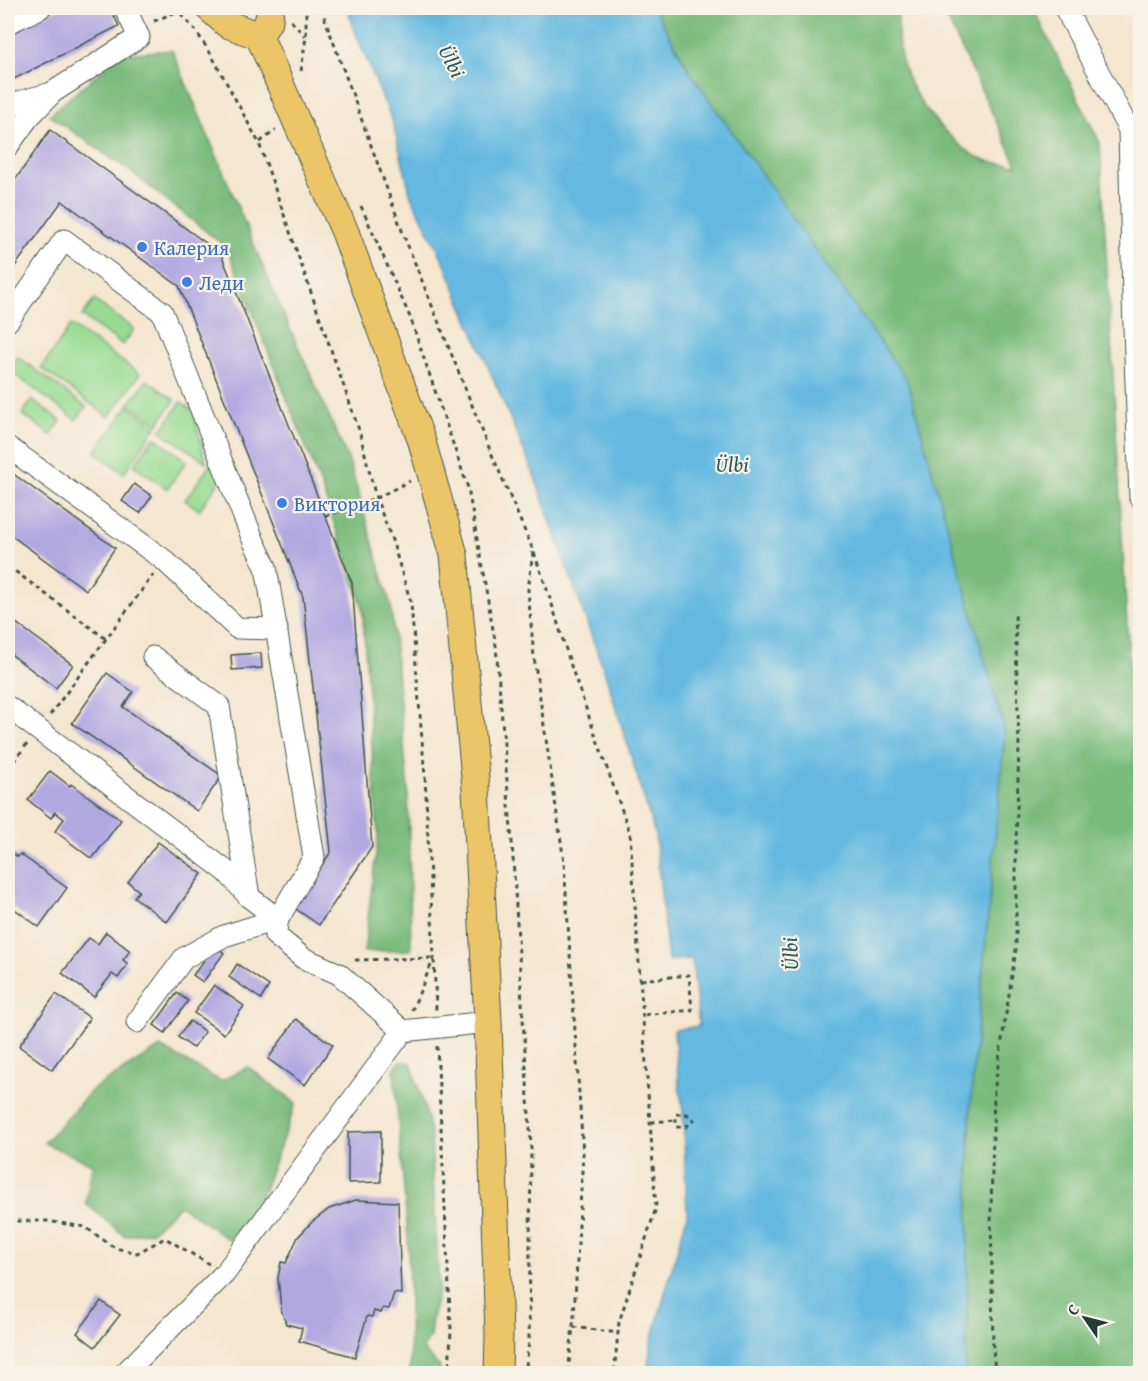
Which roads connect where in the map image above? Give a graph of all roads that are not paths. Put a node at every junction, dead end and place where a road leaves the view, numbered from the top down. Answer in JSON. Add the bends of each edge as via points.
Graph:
{"nodes":[{"id":1,"x":40,"y":8,"type":"edge"},
{"id":2,"x":125,"y":8,"type":"edge"},
{"id":3,"x":208,"y":8,"type":"edge"},
{"id":4,"x":270,"y":8,"type":"edge"},
{"id":5,"x":1065,"y":8,"type":"edge"},
{"id":6,"x":8,"y":23,"type":"edge"},
{"id":7,"x":259,"y":36,"type":"junction"},
{"id":8,"x":53,"y":92,"type":"junction"},
{"id":9,"x":8,"y":105,"type":"edge"},
{"id":10,"x":1135,"y":128,"type":"edge"},
{"id":11,"x":8,"y":146,"type":"edge"},
{"id":12,"x":1137,"y":298,"type":"edge"},
{"id":13,"x":8,"y":321,"type":"edge"},
{"id":14,"x":8,"y":447,"type":"edge"},
{"id":15,"x":1140,"y":476,"type":"edge"},
{"id":16,"x":1140,"y":498,"type":"edge"},
{"id":17,"x":277,"y":629,"type":"junction"},
{"id":18,"x":153,"y":657,"type":"dead end"},
{"id":19,"x":8,"y":707,"type":"edge"},
{"id":20,"x":249,"y":897,"type":"junction"},
{"id":21,"x":278,"y":919,"type":"junction"},
{"id":22,"x":137,"y":1022,"type":"dead end"},
{"id":23,"x":488,"y":1022,"type":"junction"},
{"id":24,"x":403,"y":1030,"type":"junction"},
{"id":25,"x":124,"y":1374,"type":"edge"},
{"id":26,"x":498,"y":1374,"type":"edge"}],
"edges":[{"from":1,"to":6,"type":"street"},
{"from":2,"to":8,"type":"street","via":[[139,37]]},
{"from":3,"to":7,"type":"main road","via":[[227,24]]},
{"from":4,"to":7,"type":"main road","via":[[269,20]]},
{"from":5,"to":10,"type":"street"},
{"from":7,"to":23,"type":"main road","via":[[345,232],[422,442],[454,555],[476,788]]},
{"from":8,"to":9,"type":"street"},
{"from":8,"to":11,"type":"street"},
{"from":10,"to":12,"type":"street"},
{"from":12,"to":15,"type":"street"},
{"from":13,"to":17,"type":"street","via":[[64,240],[162,312],[266,567]]},
{"from":14,"to":17,"type":"street","via":[[164,560],[237,628]]},
{"from":15,"to":16,"type":"street"},
{"from":17,"to":21,"type":"street","via":[[314,857]]},
{"from":18,"to":20,"type":"street","via":[[219,706]]},
{"from":19,"to":20,"type":"street","via":[[226,871]]},
{"from":20,"to":21,"type":"street"},
{"from":21,"to":22,"type":"street","via":[[224,936],[184,958]]},
{"from":21,"to":24,"type":"street","via":[[275,935],[303,958],[339,974]]},
{"from":23,"to":24,"type":"street"},
{"from":23,"to":26,"type":"main road"},
{"from":24,"to":25,"type":"street","via":[[225,1273]]}]}
